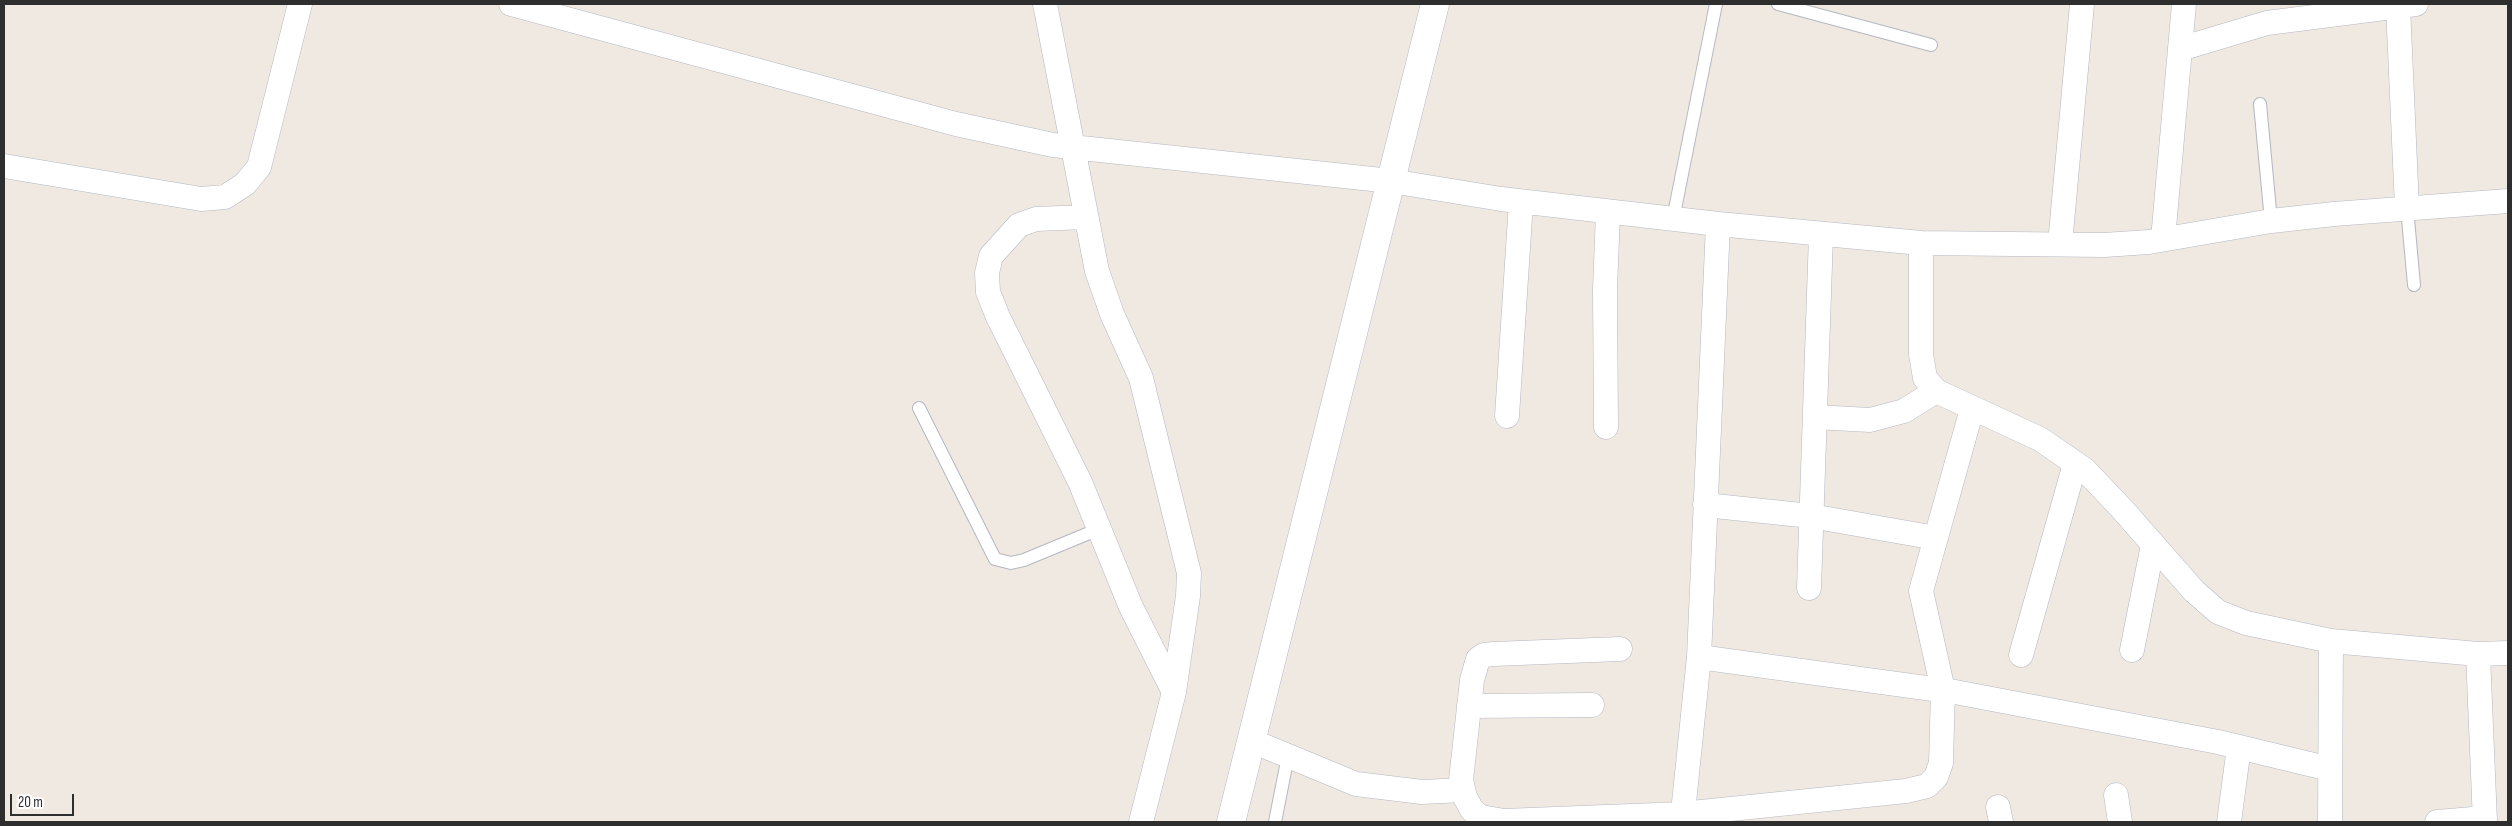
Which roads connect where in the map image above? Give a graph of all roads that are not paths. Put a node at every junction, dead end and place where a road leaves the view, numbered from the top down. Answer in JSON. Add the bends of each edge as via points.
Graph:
{"nodes":[{"id":1,"x":300,"y":4,"type":"edge"},
{"id":2,"x":511,"y":4,"type":"edge"},
{"id":3,"x":1045,"y":4,"type":"edge"},
{"id":4,"x":1435,"y":4,"type":"edge"},
{"id":5,"x":1716,"y":4,"type":"edge"},
{"id":6,"x":1778,"y":4,"type":"edge"},
{"id":7,"x":2082,"y":4,"type":"edge"},
{"id":8,"x":2184,"y":4,"type":"edge"},
{"id":9,"x":2406,"y":5,"type":"edge"},
{"id":10,"x":2306,"y":10,"type":"edge"},
{"id":11,"x":1931,"y":45,"type":"dead end"},
{"id":12,"x":2180,"y":49,"type":"junction"},
{"id":13,"x":2260,"y":104,"type":"dead end"},
{"id":14,"x":1074,"y":146,"type":"junction"},
{"id":15,"x":4,"y":166,"type":"edge"},
{"id":16,"x":1391,"y":181,"type":"junction"},
{"id":17,"x":2508,"y":201,"type":"edge"},
{"id":18,"x":1521,"y":202,"type":"junction"},
{"id":19,"x":2407,"y":208,"type":"junction"},
{"id":20,"x":1608,"y":212,"type":"junction"},
{"id":21,"x":1086,"y":216,"type":"junction"},
{"id":22,"x":1673,"y":219,"type":"junction"},
{"id":23,"x":2271,"y":221,"type":"junction"},
{"id":24,"x":1718,"y":224,"type":"junction"},
{"id":25,"x":1821,"y":235,"type":"junction"},
{"id":26,"x":2163,"y":239,"type":"junction"},
{"id":27,"x":1921,"y":243,"type":"junction"},
{"id":28,"x":2060,"y":244,"type":"junction"},
{"id":29,"x":2414,"y":285,"type":"dead end"},
{"id":30,"x":1936,"y":391,"type":"junction"},
{"id":31,"x":919,"y":408,"type":"dead end"},
{"id":32,"x":1972,"y":409,"type":"junction"},
{"id":33,"x":1507,"y":416,"type":"dead end"},
{"id":34,"x":1815,"y":417,"type":"junction"},
{"id":35,"x":1606,"y":427,"type":"dead end"},
{"id":36,"x":2075,"y":464,"type":"junction"},
{"id":37,"x":1705,"y":505,"type":"junction"},
{"id":38,"x":1811,"y":516,"type":"junction"},
{"id":39,"x":1099,"y":529,"type":"junction"},
{"id":40,"x":1936,"y":538,"type":"junction"},
{"id":41,"x":2153,"y":545,"type":"junction"},
{"id":42,"x":1809,"y":588,"type":"dead end"},
{"id":43,"x":2332,"y":641,"type":"junction"},
{"id":44,"x":1620,"y":649,"type":"dead end"},
{"id":45,"x":2132,"y":650,"type":"dead end"},
{"id":46,"x":2508,"y":653,"type":"edge"},
{"id":47,"x":2478,"y":654,"type":"junction"},
{"id":48,"x":2021,"y":655,"type":"dead end"},
{"id":49,"x":1698,"y":657,"type":"junction"},
{"id":50,"x":1943,"y":690,"type":"junction"},
{"id":51,"x":1174,"y":692,"type":"junction"},
{"id":52,"x":1592,"y":705,"type":"dead end"},
{"id":53,"x":1469,"y":706,"type":"junction"},
{"id":54,"x":1252,"y":741,"type":"junction"},
{"id":55,"x":2239,"y":747,"type":"junction"},
{"id":56,"x":1288,"y":756,"type":"junction"},
{"id":57,"x":2330,"y":769,"type":"junction"},
{"id":58,"x":1463,"y":790,"type":"junction"},
{"id":59,"x":2116,"y":795,"type":"dead end"},
{"id":60,"x":1682,"y":818,"type":"edge"},
{"id":61,"x":2485,"y":820,"type":"edge"},
{"id":62,"x":1141,"y":822,"type":"edge"},
{"id":63,"x":1231,"y":822,"type":"edge"},
{"id":64,"x":1275,"y":822,"type":"edge"},
{"id":65,"x":2120,"y":822,"type":"edge"},
{"id":66,"x":2229,"y":822,"type":"edge"},
{"id":67,"x":2330,"y":822,"type":"edge"},
{"id":68,"x":2437,"y":822,"type":"edge"}],
"edges":[{"from":1,"to":15,"type":"street","via":[[259,167],[244,184],[225,197],[201,199]]},
{"from":2,"to":14,"type":"street","via":[[956,124],[1053,145]]},
{"from":3,"to":14,"type":"street"},
{"from":4,"to":16,"type":"main road"},
{"from":5,"to":22,"type":"lane"},
{"from":6,"to":11,"type":"lane"},
{"from":7,"to":28,"type":"street"},
{"from":8,"to":12,"type":"street"},
{"from":9,"to":10,"type":"street"},
{"from":9,"to":19,"type":"street"},
{"from":10,"to":12,"type":"street"},
{"from":12,"to":26,"type":"street"},
{"from":13,"to":23,"type":"lane"},
{"from":14,"to":16,"type":"street"},
{"from":14,"to":21,"type":"street"},
{"from":16,"to":18,"type":"street"},
{"from":16,"to":54,"type":"main road"},
{"from":17,"to":19,"type":"street"},
{"from":18,"to":20,"type":"street"},
{"from":18,"to":33,"type":"street"},
{"from":19,"to":23,"type":"street"},
{"from":19,"to":29,"type":"lane"},
{"from":20,"to":22,"type":"street"},
{"from":20,"to":35,"type":"street"},
{"from":21,"to":39,"type":"street","via":[[1036,219],[1019,225],[991,256],[987,273],[988,292],[998,317],[1080,482]]},
{"from":21,"to":51,"type":"street","via":[[1097,271],[1141,378],[1189,573]]},
{"from":22,"to":24,"type":"street"},
{"from":23,"to":26,"type":"street"},
{"from":24,"to":25,"type":"street"},
{"from":24,"to":37,"type":"street"},
{"from":25,"to":27,"type":"street"},
{"from":25,"to":34,"type":"street"},
{"from":26,"to":28,"type":"street","via":[[2104,245]]},
{"from":27,"to":28,"type":"street"},
{"from":27,"to":30,"type":"street","via":[[1921,354],[1925,378]]},
{"from":30,"to":32,"type":"street"},
{"from":30,"to":34,"type":"street","via":[[1904,410],[1870,420]]},
{"from":31,"to":39,"type":"lane","via":[[995,559],[1003,563],[1018,562]]},
{"from":32,"to":36,"type":"street","via":[[2040,439]]},
{"from":32,"to":40,"type":"street"},
{"from":34,"to":38,"type":"street"},
{"from":36,"to":41,"type":"street","via":[[2085,470]]},
{"from":36,"to":48,"type":"street"},
{"from":37,"to":38,"type":"street"},
{"from":37,"to":49,"type":"street"},
{"from":38,"to":40,"type":"street"},
{"from":38,"to":42,"type":"street"},
{"from":39,"to":51,"type":"street","via":[[1131,607]]},
{"from":40,"to":50,"type":"street","via":[[1921,591]]},
{"from":41,"to":43,"type":"street","via":[[2194,592],[2218,612],[2246,623]]},
{"from":41,"to":45,"type":"street"},
{"from":43,"to":47,"type":"street"},
{"from":43,"to":57,"type":"street"},
{"from":44,"to":53,"type":"street","via":[[1484,655],[1474,666]]},
{"from":46,"to":47,"type":"street"},
{"from":47,"to":61,"type":"street"},
{"from":49,"to":50,"type":"street"},
{"from":49,"to":60,"type":"street"},
{"from":50,"to":55,"type":"street"},
{"from":50,"to":60,"type":"street","via":[[1941,763],[1936,777],[1927,786]]},
{"from":51,"to":62,"type":"street"},
{"from":52,"to":53,"type":"street"},
{"from":53,"to":58,"type":"street"},
{"from":54,"to":56,"type":"street"},
{"from":54,"to":63,"type":"main road"},
{"from":55,"to":57,"type":"street"},
{"from":55,"to":66,"type":"street"},
{"from":56,"to":58,"type":"street","via":[[1356,784],[1422,792]]},
{"from":56,"to":64,"type":"lane"},
{"from":57,"to":67,"type":"street"},
{"from":58,"to":60,"type":"street","via":[[1472,810],[1481,817],[1504,821]]},
{"from":59,"to":65,"type":"street"},
{"from":61,"to":68,"type":"street"}]}
